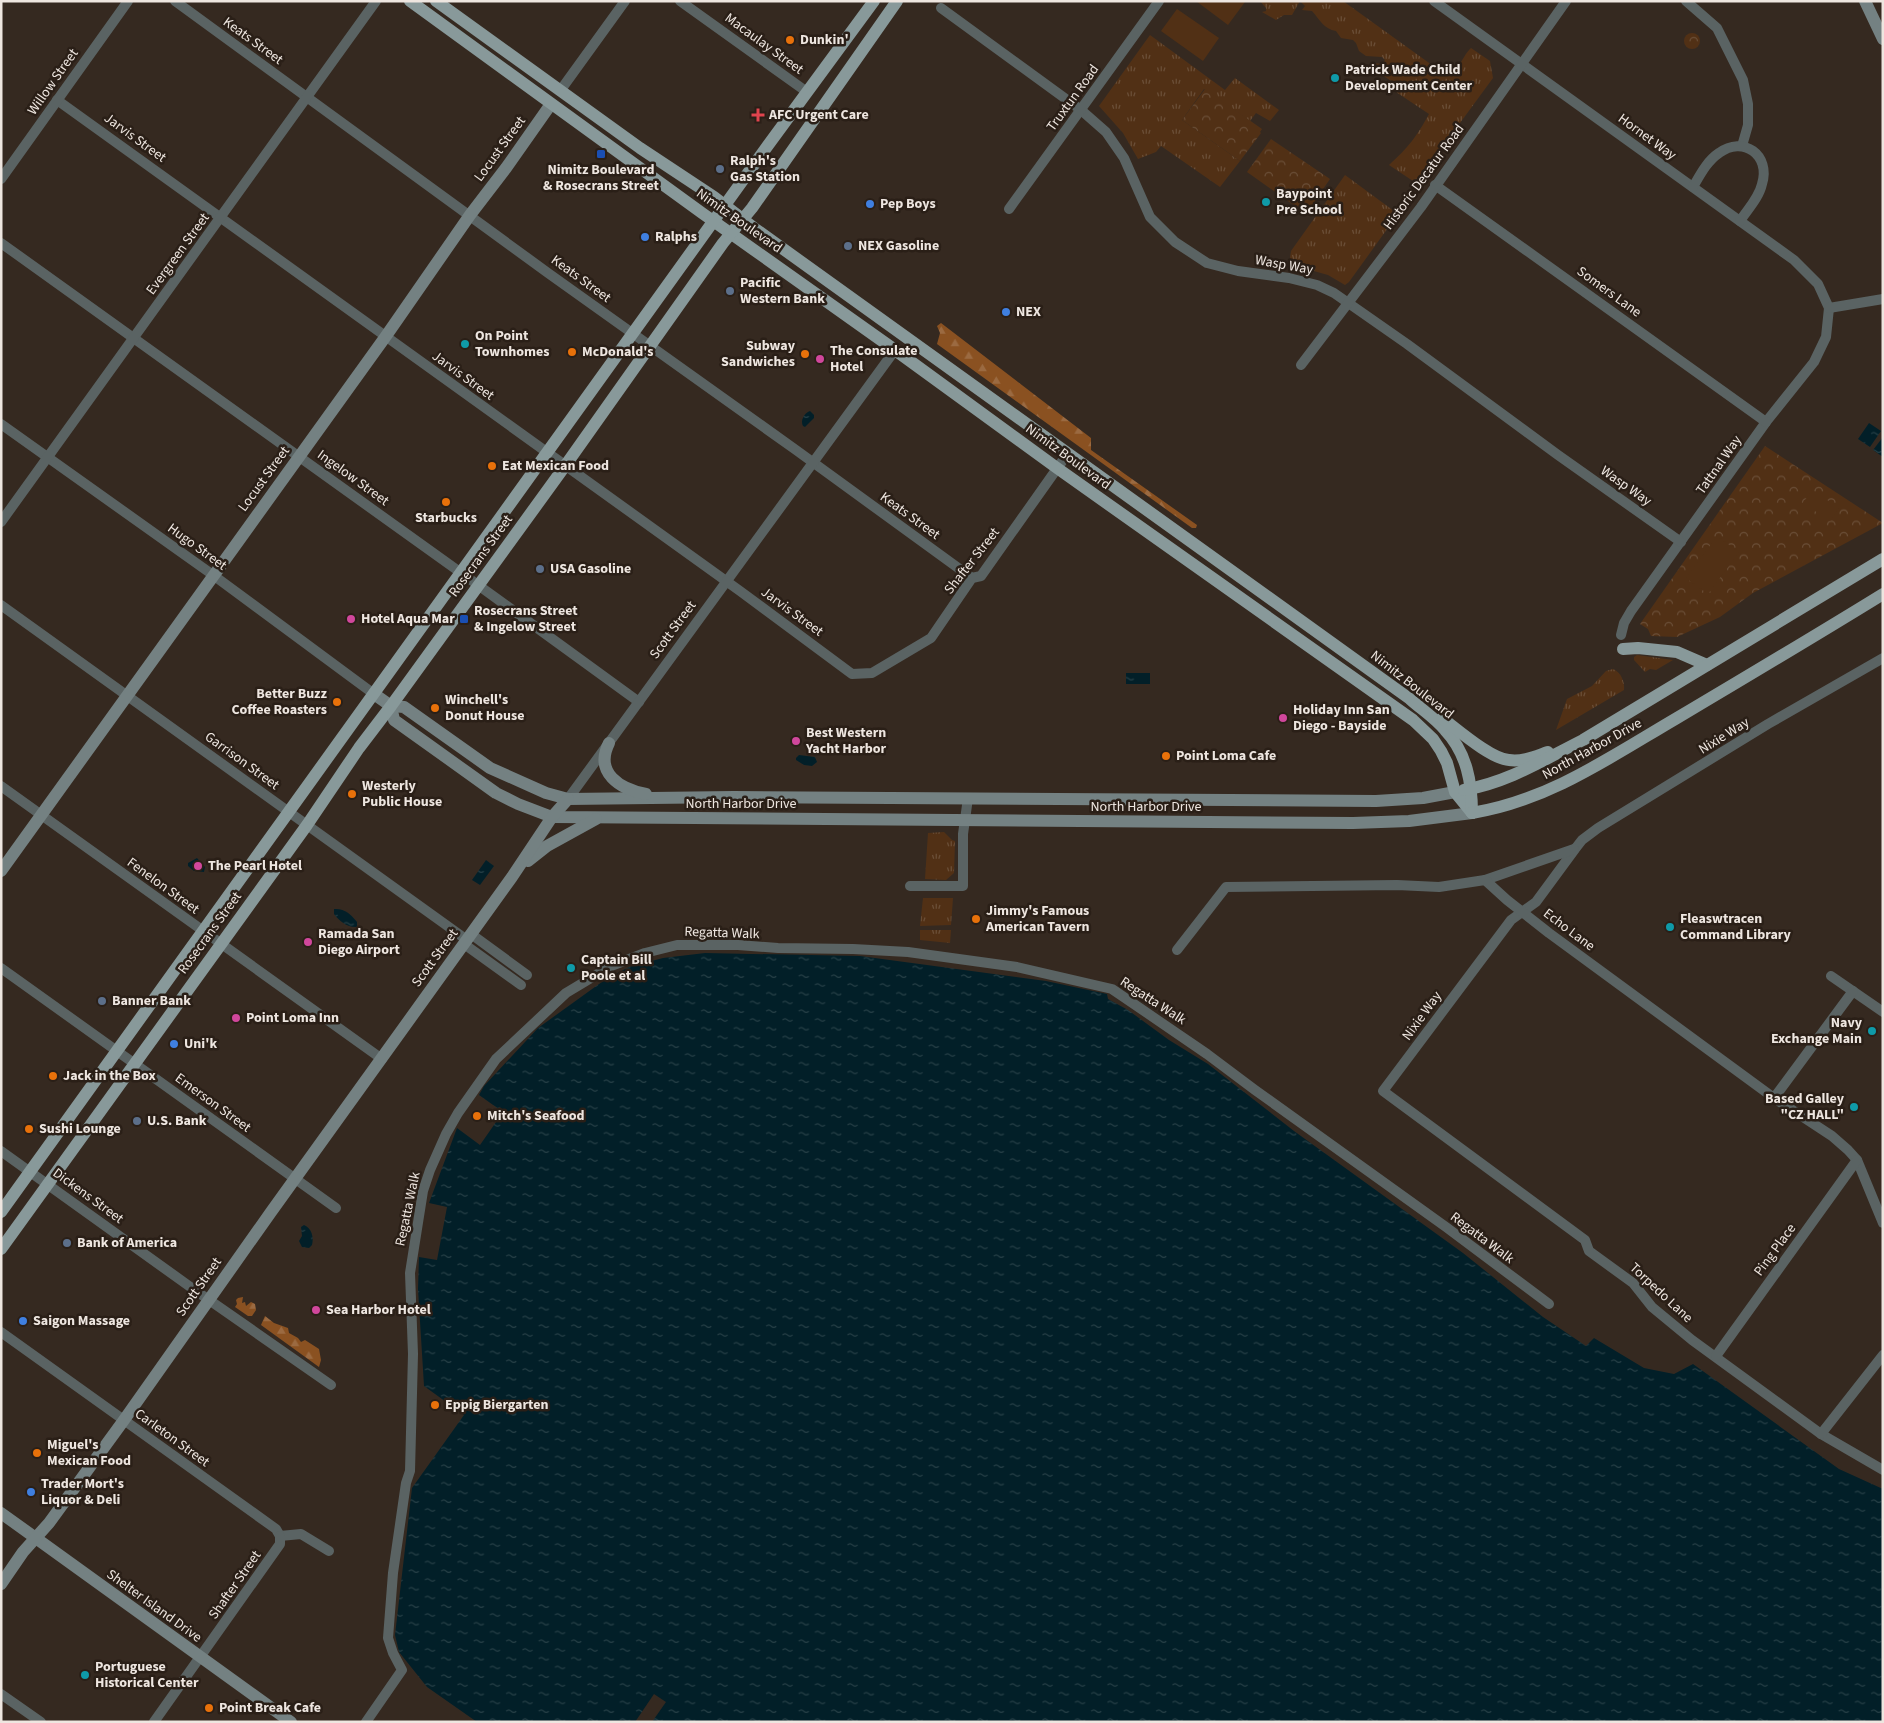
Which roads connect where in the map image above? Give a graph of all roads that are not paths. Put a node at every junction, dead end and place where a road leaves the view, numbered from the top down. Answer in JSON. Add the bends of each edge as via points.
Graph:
{"nodes":[{"id":1,"x":128,"y":1,"type":"edge"},
{"id":2,"x":175,"y":1,"type":"edge"},
{"id":3,"x":376,"y":1,"type":"edge"},
{"id":4,"x":410,"y":1,"type":"edge"},
{"id":5,"x":625,"y":1,"type":"edge"},
{"id":6,"x":680,"y":1,"type":"edge"},
{"id":7,"x":874,"y":1,"type":"edge"},
{"id":8,"x":897,"y":1,"type":"edge"},
{"id":9,"x":1159,"y":1,"type":"edge"},
{"id":10,"x":1434,"y":1,"type":"edge"},
{"id":11,"x":1566,"y":1,"type":"edge"},
{"id":12,"x":1686,"y":1,"type":"edge"},
{"id":13,"x":1865,"y":1,"type":"edge"},
{"id":14,"x":436,"y":2,"type":"edge"},
{"id":15,"x":941,"y":8,"type":"dead end"},
{"id":16,"x":1883,"y":39,"type":"edge"},
{"id":17,"x":1522,"y":64,"type":"junction"},
{"id":18,"x":560,"y":91,"type":"junction"},
{"id":19,"x":807,"y":92,"type":"junction"},
{"id":20,"x":308,"y":98,"type":"junction"},
{"id":21,"x":58,"y":100,"type":"junction"},
{"id":22,"x":551,"y":104,"type":"junction"},
{"id":23,"x":1081,"y":110,"type":"junction"},
{"id":24,"x":1742,"y":146,"type":"junction"},
{"id":25,"x":1,"y":179,"type":"edge"},
{"id":26,"x":1436,"y":185,"type":"junction"},
{"id":27,"x":1693,"y":187,"type":"junction"},
{"id":28,"x":725,"y":206,"type":"junction"},
{"id":29,"x":1009,"y":209,"type":"dead end"},
{"id":30,"x":470,"y":215,"type":"junction"},
{"id":31,"x":221,"y":218,"type":"junction"},
{"id":32,"x":743,"y":220,"type":"junction"},
{"id":33,"x":1740,"y":221,"type":"junction"},
{"id":34,"x":714,"y":222,"type":"junction"},
{"id":35,"x":731,"y":234,"type":"junction"},
{"id":36,"x":1,"y":243,"type":"edge"},
{"id":37,"x":1883,"y":300,"type":"edge"},
{"id":38,"x":1348,"y":302,"type":"junction"},
{"id":39,"x":1829,"y":308,"type":"junction"},
{"id":40,"x":634,"y":334,"type":"junction"},
{"id":41,"x":386,"y":336,"type":"junction"},
{"id":42,"x":135,"y":338,"type":"junction"},
{"id":43,"x":651,"y":346,"type":"junction"},
{"id":44,"x":896,"y":350,"type":"junction"},
{"id":45,"x":1302,"y":365,"type":"dead end"},
{"id":46,"x":1766,"y":422,"type":"junction"},
{"id":47,"x":1,"y":424,"type":"edge"},
{"id":48,"x":1068,"y":452,"type":"junction"},
{"id":49,"x":548,"y":453,"type":"junction"},
{"id":50,"x":299,"y":456,"type":"junction"},
{"id":51,"x":48,"y":458,"type":"junction"},
{"id":52,"x":813,"y":462,"type":"junction"},
{"id":53,"x":565,"y":466,"type":"junction"},
{"id":54,"x":1057,"y":468,"type":"junction"},
{"id":55,"x":1,"y":522,"type":"edge"},
{"id":56,"x":1681,"y":542,"type":"junction"},
{"id":57,"x":1883,"y":559,"type":"edge"},
{"id":58,"x":462,"y":573,"type":"junction"},
{"id":59,"x":213,"y":575,"type":"junction"},
{"id":60,"x":972,"y":578,"type":"junction"},
{"id":61,"x":727,"y":582,"type":"junction"},
{"id":62,"x":478,"y":585,"type":"junction"},
{"id":63,"x":1883,"y":594,"type":"edge"},
{"id":64,"x":1,"y":605,"type":"edge"},
{"id":65,"x":1621,"y":634,"type":"dead end"},
{"id":66,"x":1623,"y":649,"type":"dead end"},
{"id":67,"x":1883,"y":658,"type":"edge"},
{"id":68,"x":1707,"y":665,"type":"junction"},
{"id":69,"x":852,"y":674,"type":"joint"},
{"id":70,"x":128,"y":694,"type":"junction"},
{"id":71,"x":374,"y":694,"type":"junction"},
{"id":72,"x":1410,"y":699,"type":"junction"},
{"id":73,"x":639,"y":702,"type":"junction"},
{"id":74,"x":391,"y":706,"type":"junction"},
{"id":75,"x":608,"y":743,"type":"junction"},
{"id":76,"x":1568,"y":747,"type":"junction"},
{"id":77,"x":1,"y":786,"type":"edge"},
{"id":78,"x":1472,"y":789,"type":"junction"},
{"id":79,"x":1455,"y":792,"type":"junction"},
{"id":80,"x":665,"y":797,"type":"junction"},
{"id":81,"x":968,"y":798,"type":"junction"},
{"id":82,"x":568,"y":799,"type":"junction"},
{"id":83,"x":289,"y":812,"type":"junction"},
{"id":84,"x":1472,"y":813,"type":"junction"},
{"id":85,"x":41,"y":815,"type":"junction"},
{"id":86,"x":552,"y":817,"type":"junction"},
{"id":87,"x":598,"y":818,"type":"junction"},
{"id":88,"x":965,"y":820,"type":"junction"},
{"id":89,"x":307,"y":825,"type":"junction"},
{"id":90,"x":1575,"y":849,"type":"junction"},
{"id":91,"x":1,"y":871,"type":"edge"},
{"id":92,"x":512,"y":877,"type":"junction"},
{"id":93,"x":1486,"y":880,"type":"junction"},
{"id":94,"x":910,"y":886,"type":"dead end"},
{"id":95,"x":1522,"y":912,"type":"junction"},
{"id":96,"x":203,"y":932,"type":"junction"},
{"id":97,"x":467,"y":939,"type":"junction"},
{"id":98,"x":220,"y":944,"type":"junction"},
{"id":99,"x":1177,"y":950,"type":"dead end"},
{"id":100,"x":1,"y":968,"type":"edge"},
{"id":101,"x":528,"y":975,"type":"dead end"},
{"id":102,"x":1831,"y":976,"type":"dead end"},
{"id":103,"x":521,"y":984,"type":"dead end"},
{"id":104,"x":1853,"y":992,"type":"junction"},
{"id":105,"x":1883,"y":1012,"type":"edge"},
{"id":106,"x":118,"y":1051,"type":"junction"},
{"id":107,"x":382,"y":1059,"type":"junction"},
{"id":108,"x":135,"y":1063,"type":"junction"},
{"id":109,"x":1383,"y":1091,"type":"joint"},
{"id":110,"x":1774,"y":1098,"type":"junction"},
{"id":111,"x":1,"y":1150,"type":"edge"},
{"id":112,"x":1857,"y":1160,"type":"junction"},
{"id":113,"x":31,"y":1172,"type":"junction"},
{"id":114,"x":295,"y":1179,"type":"junction"},
{"id":115,"x":48,"y":1184,"type":"junction"},
{"id":116,"x":336,"y":1208,"type":"dead end"},
{"id":117,"x":1,"y":1212,"type":"edge"},
{"id":118,"x":1883,"y":1223,"type":"edge"},
{"id":119,"x":1,"y":1249,"type":"edge"},
{"id":120,"x":209,"y":1300,"type":"junction"},
{"id":121,"x":1549,"y":1304,"type":"dead end"},
{"id":122,"x":1,"y":1332,"type":"edge"},
{"id":123,"x":1883,"y":1355,"type":"edge"},
{"id":124,"x":1716,"y":1356,"type":"junction"},
{"id":125,"x":331,"y":1385,"type":"dead end"},
{"id":126,"x":124,"y":1420,"type":"junction"},
{"id":127,"x":1821,"y":1434,"type":"junction"},
{"id":128,"x":1883,"y":1470,"type":"edge"},
{"id":129,"x":1,"y":1512,"type":"edge"},
{"id":130,"x":280,"y":1536,"type":"junction"},
{"id":131,"x":37,"y":1538,"type":"junction"},
{"id":132,"x":329,"y":1551,"type":"dead end"},
{"id":133,"x":1,"y":1584,"type":"edge"},
{"id":134,"x":200,"y":1657,"type":"junction"},
{"id":135,"x":1,"y":1694,"type":"edge"},
{"id":136,"x":41,"y":1722,"type":"edge"},
{"id":137,"x":154,"y":1722,"type":"edge"},
{"id":138,"x":291,"y":1722,"type":"edge"},
{"id":139,"x":366,"y":1722,"type":"edge"}],
"edges":[{"from":1,"to":21,"type":"street","name":"Willow Street"},
{"from":2,"to":20,"type":"street","name":"Keats Street"},
{"from":3,"to":20,"type":"street","name":"Evergreen Street"},
{"from":4,"to":22,"type":"main road","name":"Nimitz Boulevard"},
{"from":5,"to":18,"type":"street"},
{"from":6,"to":19,"type":"street","name":"Macaulay Street"},
{"from":7,"to":19,"type":"main road","name":"Rosecrans Street"},
{"from":8,"to":32,"type":"main road","name":"Rosecrans Street"},
{"from":9,"to":23,"type":"street","name":"Truxtun Road"},
{"from":10,"to":17,"type":"street","name":"Hornet Way"},
{"from":11,"to":17,"type":"street","name":"Historic Decatur Road"},
{"from":12,"to":24,"type":"street","via":[[1716,28],[1743,80],[1748,118]]},
{"from":13,"to":16,"type":"main road"},
{"from":14,"to":18,"type":"main road","name":"Nimitz Boulevard"},
{"from":15,"to":23,"type":"street","name":"Wasp Way"},
{"from":17,"to":26,"type":"street","name":"Historic Decatur Road"},
{"from":17,"to":27,"type":"street","name":"Hornet Way"},
{"from":18,"to":28,"type":"main road","name":"Nimitz Boulevard"},
{"from":19,"to":28,"type":"main road","name":"Rosecrans Street"},
{"from":20,"to":30,"type":"street","name":"Keats Street"},
{"from":20,"to":31,"type":"street","name":"Evergreen Street"},
{"from":21,"to":25,"type":"street","name":"Willow Street"},
{"from":21,"to":31,"type":"street","name":"Jarvis Street"},
{"from":22,"to":30,"type":"main road","name":"Locust Street"},
{"from":22,"to":34,"type":"main road","name":"Nimitz Boulevard"},
{"from":23,"to":29,"type":"street","name":"Truxtun Road"},
{"from":23,"to":38,"type":"street","name":"Wasp Way","via":[[1106,132],[1124,158],[1150,217],[1174,242],[1207,263],[1317,285]]},
{"from":24,"to":27,"type":"street","via":[[1729,147],[1710,160]]},
{"from":24,"to":33,"type":"street","via":[[1761,158],[1764,171],[1763,184]]},
{"from":26,"to":38,"type":"street","name":"Historic Decatur Road"},
{"from":26,"to":46,"type":"street","name":"Somers Lane"},
{"from":27,"to":33,"type":"street","name":"Hornet Way"},
{"from":28,"to":32,"type":"main road","name":"Nimitz Boulevard"},
{"from":28,"to":34,"type":"main road","name":"Rosecrans Street"},
{"from":30,"to":40,"type":"street","name":"Keats Street"},
{"from":30,"to":41,"type":"main road","name":"Locust Street"},
{"from":31,"to":41,"type":"street","name":"Jarvis Street"},
{"from":31,"to":42,"type":"street","name":"Evergreen Street"},
{"from":32,"to":35,"type":"main road","name":"Rosecrans Street"},
{"from":32,"to":48,"type":"main road","name":"Nimitz Boulevard"},
{"from":33,"to":39,"type":"street","name":"Hornet Way","via":[[1794,260],[1818,284]]},
{"from":34,"to":35,"type":"main road","name":"Nimitz Boulevard"},
{"from":34,"to":40,"type":"main road","name":"Rosecrans Street"},
{"from":35,"to":43,"type":"main road","name":"Rosecrans Street"},
{"from":35,"to":44,"type":"main road","name":"Nimitz Boulevard"},
{"from":36,"to":42,"type":"street","name":"Ingelow Street"},
{"from":37,"to":39,"type":"street"},
{"from":38,"to":45,"type":"street","name":"Historic Decatur Road"},
{"from":38,"to":56,"type":"street","name":"Wasp Way"},
{"from":39,"to":46,"type":"street","name":"Tattnal Way","via":[[1826,337],[1814,362]]},
{"from":40,"to":43,"type":"street","name":"Keats Street"},
{"from":40,"to":49,"type":"main road","name":"Rosecrans Street"},
{"from":41,"to":49,"type":"street","name":"Jarvis Street"},
{"from":41,"to":50,"type":"main road","name":"Locust Street"},
{"from":42,"to":50,"type":"street","name":"Ingelow Street"},
{"from":42,"to":51,"type":"street","name":"Evergreen Street"},
{"from":43,"to":52,"type":"street","name":"Keats Street"},
{"from":43,"to":53,"type":"main road","name":"Rosecrans Street"},
{"from":44,"to":52,"type":"street","name":"Scott Street"},
{"from":44,"to":54,"type":"main road","name":"Nimitz Boulevard"},
{"from":46,"to":56,"type":"street","name":"Tattnal Way"},
{"from":47,"to":51,"type":"street","name":"Hugo Street"},
{"from":48,"to":54,"type":"street","name":"Shafter Street"},
{"from":48,"to":72,"type":"main road","name":"Nimitz Boulevard"},
{"from":49,"to":53,"type":"street","name":"Jarvis Street"},
{"from":49,"to":58,"type":"main road","name":"Rosecrans Street"},
{"from":50,"to":58,"type":"street","name":"Ingelow Street"},
{"from":50,"to":59,"type":"main road","name":"Locust Street"},
{"from":51,"to":55,"type":"street","name":"Evergreen Street"},
{"from":51,"to":59,"type":"street","name":"Hugo Street"},
{"from":52,"to":60,"type":"street","name":"Keats Street"},
{"from":52,"to":61,"type":"street","name":"Scott Street"},
{"from":53,"to":61,"type":"street","name":"Jarvis Street"},
{"from":53,"to":62,"type":"main road","name":"Rosecrans Street"},
{"from":54,"to":60,"type":"street","name":"Shafter Street","via":[[981,576]]},
{"from":54,"to":79,"type":"main road","name":"Nimitz Boulevard","via":[[1418,723],[1441,751]]},
{"from":56,"to":65,"type":"street","name":"Tattnal Way","via":[[1631,611]]},
{"from":57,"to":68,"type":"main road","name":"North Harbor Drive"},
{"from":58,"to":62,"type":"street","name":"Ingelow Street"},
{"from":58,"to":71,"type":"main road","name":"Rosecrans Street"},
{"from":59,"to":70,"type":"main road","name":"Locust Street"},
{"from":59,"to":71,"type":"street","name":"Hugo Street"},
{"from":60,"to":69,"type":"street","name":"Shafter Street","via":[[931,638],[872,673]]},
{"from":61,"to":69,"type":"street","name":"Jarvis Street"},
{"from":61,"to":73,"type":"street","name":"Scott Street"},
{"from":62,"to":73,"type":"street","name":"Ingelow Street"},
{"from":62,"to":74,"type":"main road","name":"Rosecrans Street"},
{"from":63,"to":84,"type":"main road","name":"North Harbor Drive","via":[[1595,767],[1536,796]]},
{"from":64,"to":70,"type":"street","name":"Garrison Street"},
{"from":66,"to":68,"type":"main road","via":[[1677,652]]},
{"from":67,"to":90,"type":"street","name":"Nixie Way","via":[[1598,828]]},
{"from":68,"to":76,"type":"main road","name":"North Harbor Drive"},
{"from":70,"to":83,"type":"street","name":"Garrison Street"},
{"from":70,"to":85,"type":"main road","name":"Locust Street"},
{"from":71,"to":74,"type":"main road","name":"North Harbor Drive"},
{"from":71,"to":83,"type":"main road","name":"Rosecrans Street"},
{"from":72,"to":76,"type":"main road","via":[[1503,759],[1523,760]]},
{"from":72,"to":78,"type":"main road","name":"Nimitz Boulevard","via":[[1454,741],[1465,762]]},
{"from":73,"to":75,"type":"street","name":"Scott Street"},
{"from":74,"to":82,"type":"main road","name":"North Harbor Drive","via":[[404,707],[498,772]]},
{"from":74,"to":86,"type":"main road","name":"North Harbor Drive","via":[[394,720],[476,779],[511,801]]},
{"from":74,"to":89,"type":"main road","name":"Rosecrans Street","via":[[358,748]]},
{"from":75,"to":80,"type":"main road","via":[[605,764],[613,780],[637,792]]},
{"from":75,"to":82,"type":"street","name":"Scott Street"},
{"from":76,"to":78,"type":"main road","name":"North Harbor Drive","via":[[1517,774]]},
{"from":77,"to":85,"type":"street","name":"Fenelon Street"},
{"from":78,"to":79,"type":"main road","name":"North Harbor Drive"},
{"from":78,"to":84,"type":"main road","name":"Nimitz Boulevard"},
{"from":79,"to":81,"type":"main road","name":"North Harbor Drive","via":[[1376,801]]},
{"from":79,"to":84,"type":"main road","name":"Nimitz Boulevard"},
{"from":80,"to":81,"type":"main road","name":"North Harbor Drive"},
{"from":80,"to":82,"type":"main road","name":"North Harbor Drive"},
{"from":81,"to":88,"type":"street"},
{"from":82,"to":86,"type":"main road","name":"Scott Street"},
{"from":83,"to":89,"type":"street","name":"Garrison Street"},
{"from":83,"to":96,"type":"main road","name":"Rosecrans Street"},
{"from":84,"to":88,"type":"main road","name":"North Harbor Drive","via":[[1382,823]]},
{"from":85,"to":91,"type":"main road","name":"Locust Street"},
{"from":85,"to":96,"type":"street","name":"Fenelon Street"},
{"from":86,"to":87,"type":"main road","name":"North Harbor Drive"},
{"from":86,"to":92,"type":"main road","name":"Scott Street"},
{"from":87,"to":88,"type":"main road","name":"North Harbor Drive"},
{"from":87,"to":92,"type":"main road","via":[[547,846]]},
{"from":88,"to":94,"type":"street","via":[[963,886]]},
{"from":89,"to":97,"type":"street","name":"Garrison Street"},
{"from":89,"to":98,"type":"main road","name":"Rosecrans Street"},
{"from":90,"to":93,"type":"street"},
{"from":90,"to":95,"type":"street","name":"Nixie Way","via":[[1536,902]]},
{"from":92,"to":97,"type":"main road","name":"Scott Street"},
{"from":93,"to":95,"type":"street","name":"Echo Lane"},
{"from":93,"to":99,"type":"street","via":[[1439,887],[1226,887]]},
{"from":95,"to":109,"type":"street","name":"Nixie Way","via":[[1511,920]]},
{"from":95,"to":110,"type":"street","name":"Echo Lane"},
{"from":96,"to":98,"type":"street","name":"Fenelon Street"},
{"from":96,"to":106,"type":"main road","name":"Rosecrans Street"},
{"from":97,"to":101,"type":"street"},
{"from":97,"to":103,"type":"street"},
{"from":97,"to":107,"type":"main road","name":"Scott Street"},
{"from":98,"to":107,"type":"street","name":"Fenelon Street"},
{"from":98,"to":108,"type":"main road","name":"Rosecrans Street"},
{"from":100,"to":106,"type":"street","name":"Emerson Street"},
{"from":102,"to":104,"type":"street"},
{"from":104,"to":105,"type":"street"},
{"from":104,"to":110,"type":"street"},
{"from":106,"to":108,"type":"street","name":"Emerson Street"},
{"from":106,"to":113,"type":"main road","name":"Rosecrans Street"},
{"from":107,"to":114,"type":"main road","name":"Scott Street"},
{"from":108,"to":114,"type":"street","name":"Emerson Street"},
{"from":108,"to":115,"type":"main road","name":"Rosecrans Street"},
{"from":109,"to":124,"type":"street","name":"Torpedo Lane","via":[[1585,1240],[1589,1251],[1633,1283],[1652,1307]]},
{"from":110,"to":112,"type":"street","name":"Echo Lane","via":[[1832,1136]]},
{"from":111,"to":113,"type":"street","name":"Dickens Street"},
{"from":112,"to":118,"type":"street","name":"Echo Lane"},
{"from":112,"to":124,"type":"street","name":"Ping Place"},
{"from":113,"to":115,"type":"street","name":"Dickens Street"},
{"from":113,"to":117,"type":"main road","name":"Rosecrans Street"},
{"from":114,"to":116,"type":"street","name":"Emerson Street"},
{"from":114,"to":120,"type":"main road","name":"Scott Street"},
{"from":115,"to":119,"type":"main road","name":"Rosecrans Street"},
{"from":115,"to":120,"type":"street","name":"Dickens Street"},
{"from":120,"to":125,"type":"street","name":"Dickens Street"},
{"from":120,"to":126,"type":"main road","name":"Scott Street"},
{"from":121,"to":139,"type":"street","name":"Regatta Walk","via":[[1207,1054],[1112,989],[1017,967],[888,950],[700,944],[677,945],[645,953],[611,966],[566,993],[496,1059],[458,1113],[430,1170],[422,1194],[410,1273],[413,1354],[410,1470],[393,1573],[388,1638],[402,1670]]},
{"from":122,"to":126,"type":"street","name":"Carleton Street"},
{"from":123,"to":127,"type":"street"},
{"from":124,"to":127,"type":"street","name":"Torpedo Lane"},
{"from":126,"to":130,"type":"street","name":"Carleton Street","via":[[276,1528]]},
{"from":126,"to":131,"type":"main road","name":"Scott Street"},
{"from":127,"to":128,"type":"street","name":"Torpedo Lane"},
{"from":129,"to":131,"type":"main road","name":"Shelter Island Drive"},
{"from":130,"to":132,"type":"street","via":[[302,1534]]},
{"from":130,"to":134,"type":"street","name":"Shafter Street","via":[[280,1544]]},
{"from":131,"to":133,"type":"main road","name":"Scott Street"},
{"from":131,"to":134,"type":"main road","name":"Shelter Island Drive"},
{"from":134,"to":137,"type":"street","name":"Shafter Street"},
{"from":134,"to":138,"type":"main road","name":"Shelter Island Drive"},
{"from":135,"to":136,"type":"street"}]}
